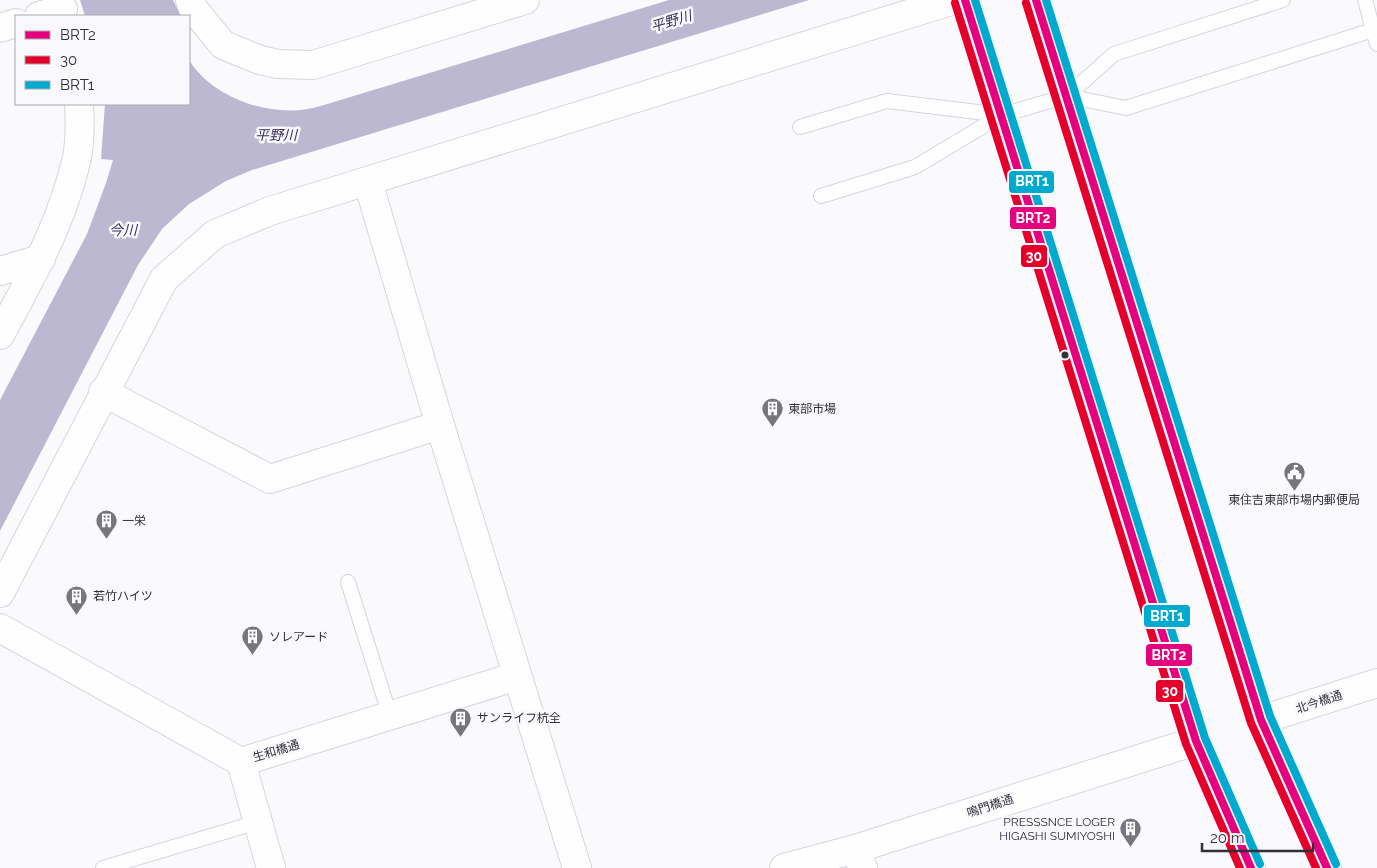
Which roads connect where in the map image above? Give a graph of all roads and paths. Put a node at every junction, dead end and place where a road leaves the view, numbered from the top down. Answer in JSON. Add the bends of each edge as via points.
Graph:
{"nodes":[{"id":1,"x":190,"y":0,"type":"edge"},
{"id":2,"x":525,"y":0,"type":"edge"},
{"id":3,"x":954,"y":0,"type":"edge"},
{"id":4,"x":965,"y":0,"type":"edge"},
{"id":5,"x":1036,"y":0,"type":"edge"},
{"id":6,"x":1283,"y":0,"type":"edge"},
{"id":7,"x":1365,"y":0,"type":"edge"},
{"id":8,"x":15,"y":23,"type":"edge"},
{"id":9,"x":0,"y":28,"type":"edge"},
{"id":10,"x":1373,"y":30,"type":"junction"},
{"id":11,"x":1377,"y":44,"type":"edge"},
{"id":12,"x":1066,"y":96,"type":"junction"},
{"id":13,"x":79,"y":105,"type":"edge"},
{"id":14,"x":1002,"y":115,"type":"junction"},
{"id":15,"x":800,"y":127,"type":"dead end"},
{"id":16,"x":368,"y":182,"type":"junction"},
{"id":17,"x":821,"y":196,"type":"dead end"},
{"id":18,"x":41,"y":259,"type":"junction"},
{"id":19,"x":0,"y":271,"type":"edge"},
{"id":20,"x":0,"y":335,"type":"edge"},
{"id":21,"x":103,"y":392,"type":"junction"},
{"id":22,"x":440,"y":425,"type":"junction"},
{"id":23,"x":348,"y":582,"type":"dead end"},
{"id":24,"x":0,"y":593,"type":"edge"},
{"id":25,"x":0,"y":628,"type":"edge"},
{"id":26,"x":517,"y":676,"type":"junction"},
{"id":27,"x":1377,"y":683,"type":"edge"},
{"id":28,"x":390,"y":716,"type":"junction"},
{"id":29,"x":1261,"y":720,"type":"junction"},
{"id":30,"x":1196,"y":741,"type":"junction"},
{"id":31,"x":241,"y":762,"type":"junction"},
{"id":32,"x":258,"y":822,"type":"junction"},
{"id":33,"x":859,"y":858,"type":"edge"},
{"id":34,"x":103,"y":868,"type":"edge"},
{"id":35,"x":271,"y":868,"type":"edge"},
{"id":36,"x":577,"y":868,"type":"edge"},
{"id":37,"x":784,"y":868,"type":"edge"},
{"id":38,"x":1250,"y":868,"type":"edge"},
{"id":39,"x":1327,"y":868,"type":"edge"}],
"edges":[{"from":1,"to":2,"type":"street","via":[[223,45],[278,64],[313,65]]},
{"from":3,"to":16,"type":"street"},
{"from":4,"to":14,"type":"street"},
{"from":5,"to":12,"type":"street"},
{"from":6,"to":12,"type":"lane","via":[[1114,54]]},
{"from":7,"to":10,"type":"lane"},
{"from":8,"to":9,"type":"street"},
{"from":10,"to":11,"type":"lane"},
{"from":10,"to":12,"type":"lane","via":[[1126,108]]},
{"from":12,"to":14,"type":"lane"},
{"from":12,"to":29,"type":"street"},
{"from":13,"to":18,"type":"street","via":[[77,156],[62,208]]},
{"from":14,"to":15,"type":"lane","via":[[887,101]]},
{"from":14,"to":17,"type":"lane","via":[[915,167]]},
{"from":14,"to":30,"type":"street"},
{"from":16,"to":21,"type":"street","via":[[270,211],[214,234],[164,279]]},
{"from":16,"to":22,"type":"street"},
{"from":18,"to":19,"type":"street"},
{"from":18,"to":20,"type":"street"},
{"from":21,"to":22,"type":"street","via":[[270,479]]},
{"from":21,"to":24,"type":"street"},
{"from":22,"to":26,"type":"street"},
{"from":23,"to":28,"type":"lane"},
{"from":25,"to":31,"type":"street","name":"生和橋通"},
{"from":26,"to":28,"type":"street","name":"生和橋通"},
{"from":26,"to":36,"type":"street"},
{"from":27,"to":29,"type":"street","name":"北今橋通"},
{"from":28,"to":31,"type":"street","name":"生和橋通"},
{"from":29,"to":39,"type":"street"},
{"from":30,"to":33,"type":"street","name":"鳴門橋通"},
{"from":30,"to":38,"type":"street"},
{"from":31,"to":32,"type":"street"},
{"from":32,"to":34,"type":"lane"},
{"from":32,"to":35,"type":"street"},
{"from":33,"to":37,"type":"street","name":"鳴門橋通"}]}
